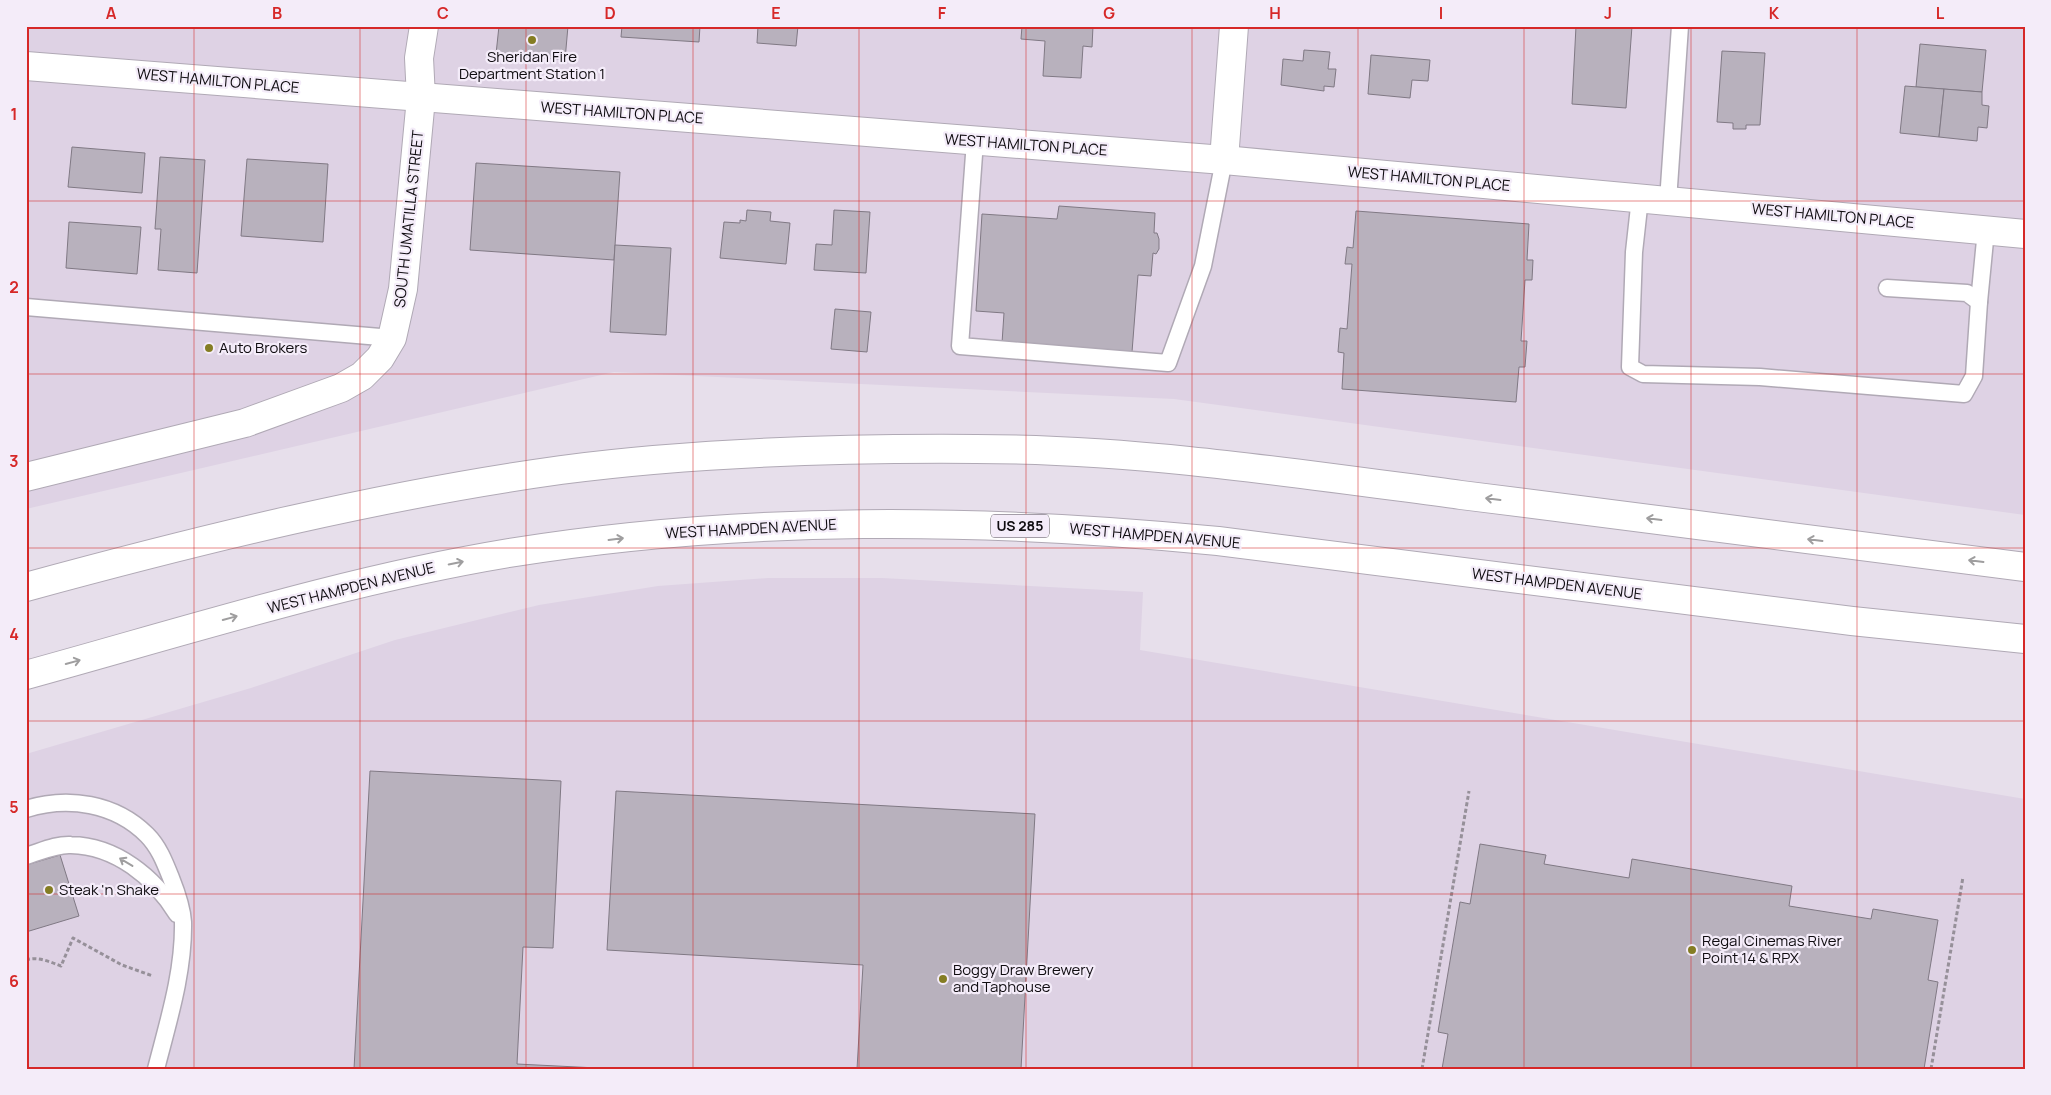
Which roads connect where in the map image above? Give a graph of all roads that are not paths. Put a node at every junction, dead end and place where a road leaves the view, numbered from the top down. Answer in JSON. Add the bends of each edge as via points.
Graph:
{"nodes":[{"id":1,"x":424,"y":26,"type":"edge"},
{"id":2,"x":1234,"y":26,"type":"edge"},
{"id":3,"x":1680,"y":26,"type":"edge"},
{"id":4,"x":26,"y":66,"type":"edge"},
{"id":5,"x":421,"y":98,"type":"junction"},
{"id":6,"x":975,"y":141,"type":"junction"},
{"id":7,"x":1224,"y":160,"type":"junction"},
{"id":8,"x":1640,"y":198,"type":"junction"},
{"id":9,"x":1668,"y":201,"type":"junction"},
{"id":10,"x":1986,"y":230,"type":"junction"},
{"id":11,"x":2025,"y":234,"type":"edge"},
{"id":12,"x":1887,"y":288,"type":"dead end"},
{"id":13,"x":1979,"y":302,"type":"junction"},
{"id":14,"x":26,"y":307,"type":"edge"},
{"id":15,"x":392,"y":338,"type":"junction"},
{"id":16,"x":26,"y":477,"type":"edge"},
{"id":17,"x":2025,"y":567,"type":"edge"},
{"id":18,"x":26,"y":587,"type":"edge"},
{"id":19,"x":2025,"y":639,"type":"edge"},
{"id":20,"x":26,"y":675,"type":"edge"},
{"id":21,"x":26,"y":809,"type":"edge"},
{"id":22,"x":26,"y":856,"type":"edge"},
{"id":23,"x":183,"y":922,"type":"junction"},
{"id":24,"x":156,"y":1069,"type":"edge"}],
"edges":[{"from":1,"to":5,"type":"main road","name":"SOUTH UMATILLA STREET","via":[[419,58]]},
{"from":2,"to":7,"type":"main road"},
{"from":3,"to":9,"type":"lane"},
{"from":4,"to":5,"type":"main road","name":"WEST HAMILTON PLACE"},
{"from":5,"to":6,"type":"main road","name":"WEST HAMILTON PLACE"},
{"from":5,"to":15,"type":"main road","name":"SOUTH UMATILLA STREET","via":[[403,289]]},
{"from":6,"to":7,"type":"main road","name":"WEST HAMILTON PLACE"},
{"from":6,"to":7,"type":"lane","via":[[960,346],[1168,363],[1203,266]]},
{"from":7,"to":8,"type":"main road","name":"WEST HAMILTON PLACE"},
{"from":8,"to":9,"type":"main road","name":"WEST HAMILTON PLACE"},
{"from":8,"to":13,"type":"lane","via":[[1634,252],[1630,367],[1643,374],[1760,377],[1964,394],[1974,376]]},
{"from":9,"to":10,"type":"main road","name":"WEST HAMILTON PLACE"},
{"from":10,"to":11,"type":"main road","name":"WEST HAMILTON PLACE"},
{"from":10,"to":13,"type":"lane"},
{"from":12,"to":13,"type":"lane","via":[[1967,293]]},
{"from":14,"to":15,"type":"lane"},
{"from":15,"to":16,"type":"main road","name":"SOUTH UMATILLA STREET","via":[[380,358],[362,376],[341,388],[246,423]]},
{"from":17,"to":18,"type":"main road","one_way":true,"via":[[1255,468],[1066,452],[897,449],[666,460],[488,481],[277,524]]},
{"from":20,"to":19,"type":"main road","name":"WEST HAMPDEN AVENUE","number":"US 285","one_way":true,"via":[[340,589],[509,553],[667,534],[840,524],[1010,526],[1156,535],[1852,621]]},
{"from":21,"to":23,"type":"lane","via":[[62,802],[81,803],[119,816],[147,835],[162,855],[180,902]]},
{"from":23,"to":22,"type":"lane","one_way":true,"via":[[165,894],[122,859],[96,849],[70,845]]},
{"from":23,"to":24,"type":"lane","via":[[176,984]]}]}
